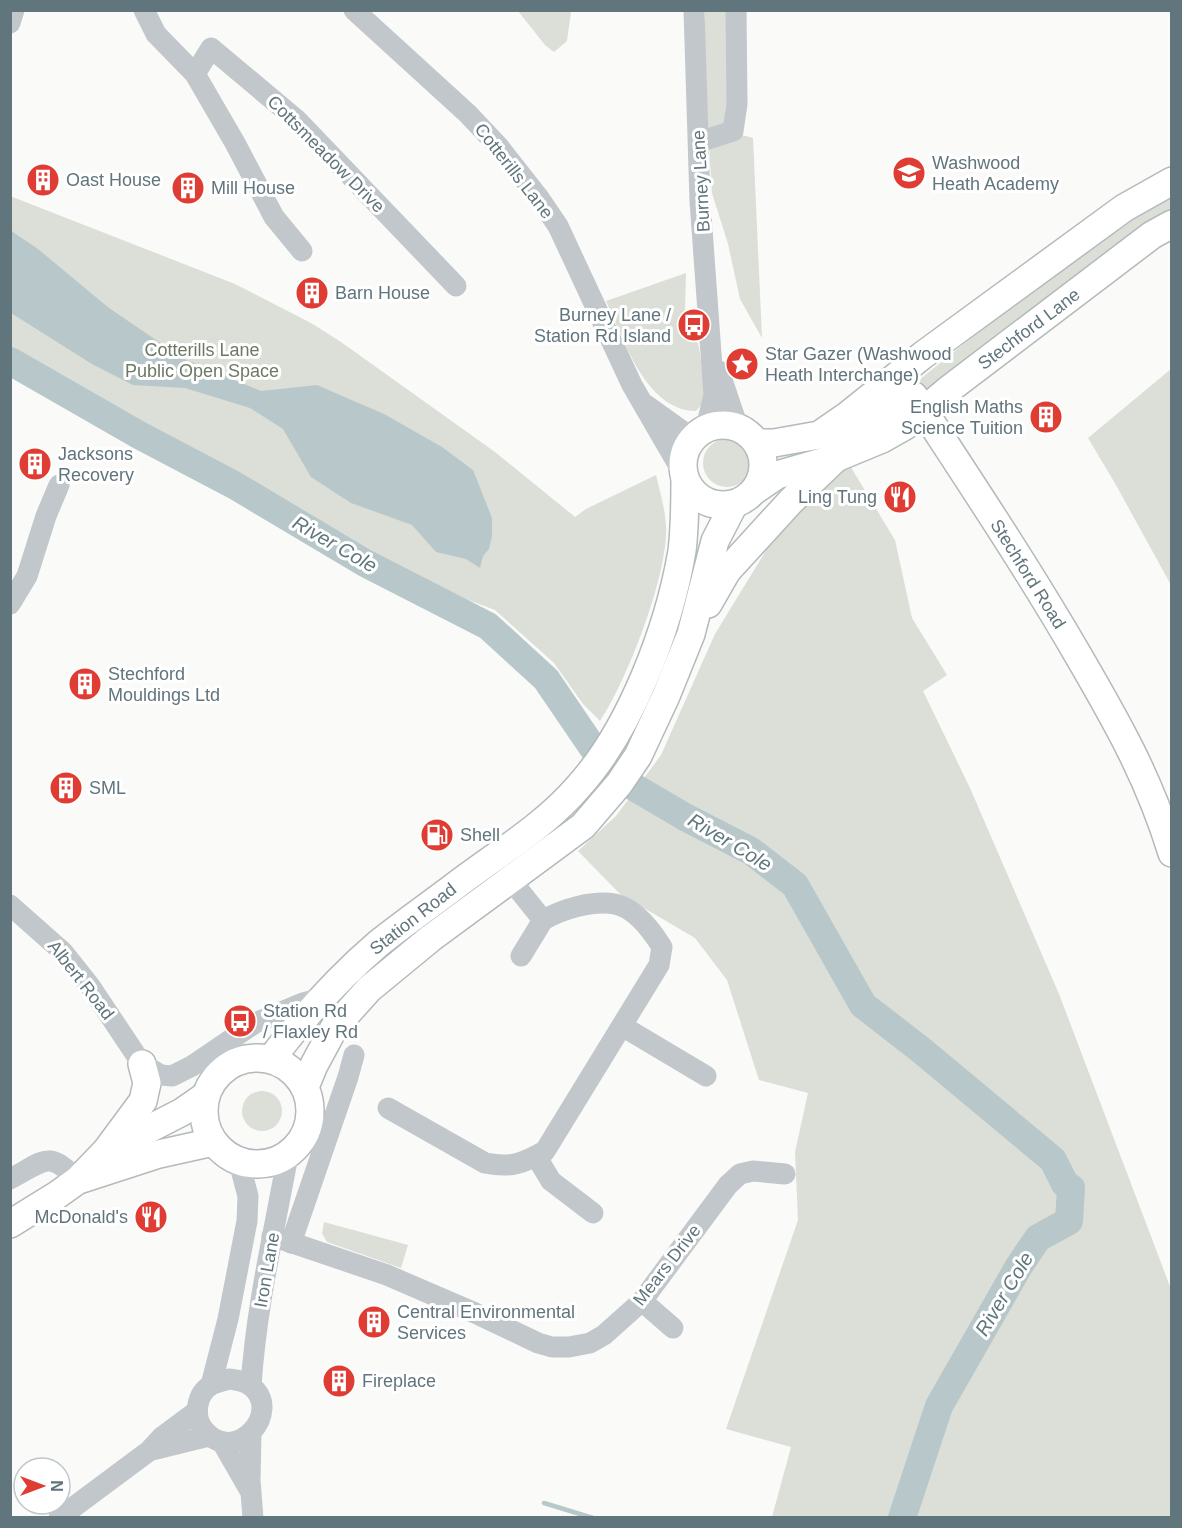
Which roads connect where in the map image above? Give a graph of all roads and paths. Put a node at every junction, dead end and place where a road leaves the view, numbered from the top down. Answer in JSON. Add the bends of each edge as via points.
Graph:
{"nodes":[{"id":1,"x":14,"y":10,"type":"edge"},
{"id":2,"x":144,"y":10,"type":"edge"},
{"id":3,"x":354,"y":10,"type":"edge"},
{"id":4,"x":694,"y":10,"type":"edge"},
{"id":5,"x":736,"y":10,"type":"edge"},
{"id":6,"x":10,"y":23,"type":"edge"},
{"id":7,"x":195,"y":74,"type":"junction"},
{"id":8,"x":699,"y":142,"type":"junction"},
{"id":9,"x":1172,"y":181,"type":"edge"},
{"id":10,"x":1172,"y":224,"type":"edge"},
{"id":11,"x":302,"y":251,"type":"dead end"},
{"id":12,"x":456,"y":286,"type":"dead end"},
{"id":13,"x":711,"y":351,"type":"junction"},
{"id":14,"x":641,"y":401,"type":"junction"},
{"id":15,"x":924,"y":412,"type":"junction"},
{"id":16,"x":699,"y":433,"type":"junction"},
{"id":17,"x":748,"y":435,"type":"junction"},
{"id":18,"x":819,"y":435,"type":"junction"},
{"id":19,"x":836,"y":458,"type":"junction"},
{"id":20,"x":684,"y":476,"type":"junction"},
{"id":21,"x":59,"y":485,"type":"dead end"},
{"id":22,"x":745,"y":497,"type":"junction"},
{"id":23,"x":10,"y":604,"type":"edge"},
{"id":24,"x":691,"y":634,"type":"junction"},
{"id":25,"x":1172,"y":853,"type":"edge"},
{"id":26,"x":510,"y":879,"type":"junction"},
{"id":27,"x":10,"y":904,"type":"edge"},
{"id":28,"x":543,"y":920,"type":"junction"},
{"id":29,"x":520,"y":956,"type":"dead end"},
{"id":30,"x":311,"y":1001,"type":"junction"},
{"id":31,"x":622,"y":1026,"type":"junction"},
{"id":32,"x":354,"y":1055,"type":"dead end"},
{"id":33,"x":271,"y":1059,"type":"junction"},
{"id":34,"x":142,"y":1064,"type":"junction"},
{"id":35,"x":706,"y":1076,"type":"dead end"},
{"id":36,"x":305,"y":1087,"type":"junction"},
{"id":37,"x":205,"y":1096,"type":"junction"},
{"id":38,"x":388,"y":1108,"type":"dead end"},
{"id":39,"x":213,"y":1142,"type":"junction"},
{"id":40,"x":106,"y":1151,"type":"junction"},
{"id":41,"x":288,"y":1155,"type":"junction"},
{"id":42,"x":536,"y":1156,"type":"junction"},
{"id":43,"x":239,"y":1162,"type":"junction"},
{"id":44,"x":785,"y":1174,"type":"dead end"},
{"id":45,"x":10,"y":1179,"type":"edge"},
{"id":46,"x":78,"y":1180,"type":"junction"},
{"id":47,"x":593,"y":1213,"type":"dead end"},
{"id":48,"x":10,"y":1224,"type":"edge"},
{"id":49,"x":282,"y":1239,"type":"junction"},
{"id":50,"x":642,"y":1301,"type":"junction"},
{"id":51,"x":673,"y":1328,"type":"dead end"},
{"id":52,"x":211,"y":1385,"type":"junction"},
{"id":53,"x":251,"y":1386,"type":"junction"},
{"id":54,"x":197,"y":1411,"type":"junction"},
{"id":55,"x":251,"y":1434,"type":"junction"},
{"id":56,"x":216,"y":1439,"type":"junction"},
{"id":57,"x":149,"y":1451,"type":"junction"},
{"id":58,"x":251,"y":1492,"type":"junction"},
{"id":59,"x":59,"y":1518,"type":"edge"},
{"id":60,"x":253,"y":1518,"type":"edge"}],
"edges":[{"from":1,"to":6,"type":"street"},
{"from":2,"to":7,"type":"street","via":[[156,34]]},
{"from":3,"to":14,"type":"street","name":"Cotterills Lane","via":[[468,114],[539,198],[558,226]]},
{"from":4,"to":8,"type":"street","name":"Burney Lane"},
{"from":5,"to":8,"type":"street","via":[[734,131]]},
{"from":7,"to":11,"type":"street","via":[[274,217]]},
{"from":7,"to":12,"type":"street","name":"Cottsmeadow Drive","via":[[211,48],[297,120]]},
{"from":8,"to":13,"type":"street","name":"Burney Lane"},
{"from":9,"to":18,"type":"main road","via":[[1124,208]]},
{"from":10,"to":15,"type":"main road","name":"Stechford Lane","via":[[1152,235]]},
{"from":13,"to":16,"type":"street","name":"Burney Lane","via":[[714,395]]},
{"from":13,"to":17,"type":"street","name":"Burney Lane"},
{"from":14,"to":16,"type":"street","name":"Cotterills Lane"},
{"from":14,"to":20,"type":"street","name":"Cotterills Lane"},
{"from":15,"to":18,"type":"main road","name":"Stechford Road","via":[[911,396],[842,430]]},
{"from":15,"to":19,"type":"main road","name":"Stechford Lane","via":[[882,439]]},
{"from":15,"to":25,"type":"main road","name":"Stechford Road","via":[[1061,626],[1119,725],[1149,786]]},
{"from":16,"to":17,"type":"main road","via":[[722,424]]},
{"from":16,"to":20,"type":"main road","via":[[686,448]]},
{"from":17,"to":18,"type":"main road","via":[[774,443]]},
{"from":17,"to":22,"type":"main road","via":[[764,462],[760,482]]},
{"from":19,"to":22,"type":"main road","name":"Stechford Lane","via":[[777,475]]},
{"from":19,"to":24,"type":"main road","via":[[727,571]]},
{"from":20,"to":22,"type":"main road","via":[[703,500],[723,506]]},
{"from":20,"to":30,"type":"main road","name":"Station Road","via":[[682,551],[657,645],[613,739],[580,786],[506,851],[379,944]]},
{"from":21,"to":23,"type":"street","via":[[27,576]]},
{"from":22,"to":24,"type":"main road","via":[[716,541]]},
{"from":24,"to":26,"type":"main road","via":[[638,756],[583,826]]},
{"from":26,"to":28,"type":"street"},
{"from":26,"to":36,"type":"main road","via":[[369,989],[334,1028]]},
{"from":27,"to":34,"type":"street","name":"Albert Road","via":[[63,952]]},
{"from":28,"to":29,"type":"street"},
{"from":28,"to":31,"type":"street","via":[[592,904],[616,904],[651,930],[662,947],[659,965]]},
{"from":30,"to":33,"type":"main road"},
{"from":30,"to":34,"type":"street","name":"Station Road","via":[[255,1023],[172,1076],[161,1075]]},
{"from":31,"to":35,"type":"street"},
{"from":31,"to":42,"type":"street","via":[[545,1151]]},
{"from":32,"to":49,"type":"street","via":[[341,1075]]},
{"from":33,"to":36,"type":"main road","via":[[297,1074]]},
{"from":33,"to":37,"type":"main road","via":[[250,1057],[230,1064],[214,1077]]},
{"from":34,"to":40,"type":"main road","via":[[147,1083],[143,1101]]},
{"from":36,"to":41,"type":"main road","via":[[309,1124],[301,1142]]},
{"from":37,"to":39,"type":"main road","via":[[203,1112]]},
{"from":37,"to":40,"type":"main road"},
{"from":38,"to":42,"type":"street","via":[[485,1163],[521,1164]]},
{"from":39,"to":43,"type":"main road"},
{"from":39,"to":46,"type":"main road","via":[[159,1154]]},
{"from":40,"to":46,"type":"main road"},
{"from":41,"to":43,"type":"main road","via":[[264,1164]]},
{"from":41,"to":49,"type":"street","name":"Iron Lane"},
{"from":42,"to":47,"type":"street","via":[[551,1181]]},
{"from":43,"to":52,"type":"street","name":"Iron Lane","via":[[248,1197],[247,1221]]},
{"from":44,"to":50,"type":"street","name":"Mears Drive","via":[[740,1174]]},
{"from":45,"to":46,"type":"street","via":[[46,1160],[56,1161]]},
{"from":46,"to":48,"type":"main road"},
{"from":49,"to":50,"type":"street","name":"Mears Drive","via":[[387,1275],[552,1347],[590,1343]]},
{"from":49,"to":53,"type":"street","name":"Iron Lane","via":[[254,1347]]},
{"from":50,"to":51,"type":"street"},
{"from":52,"to":53,"type":"street","via":[[229,1379]]},
{"from":52,"to":54,"type":"street","via":[[203,1393]]},
{"from":53,"to":55,"type":"street","via":[[259,1396],[261,1409]]},
{"from":54,"to":56,"type":"street","via":[[199,1424]]},
{"from":54,"to":57,"type":"street"},
{"from":55,"to":56,"type":"street","via":[[238,1441]]},
{"from":55,"to":58,"type":"street"},
{"from":56,"to":57,"type":"street"},
{"from":56,"to":58,"type":"street"},
{"from":57,"to":59,"type":"street"},
{"from":58,"to":60,"type":"street"}]}
